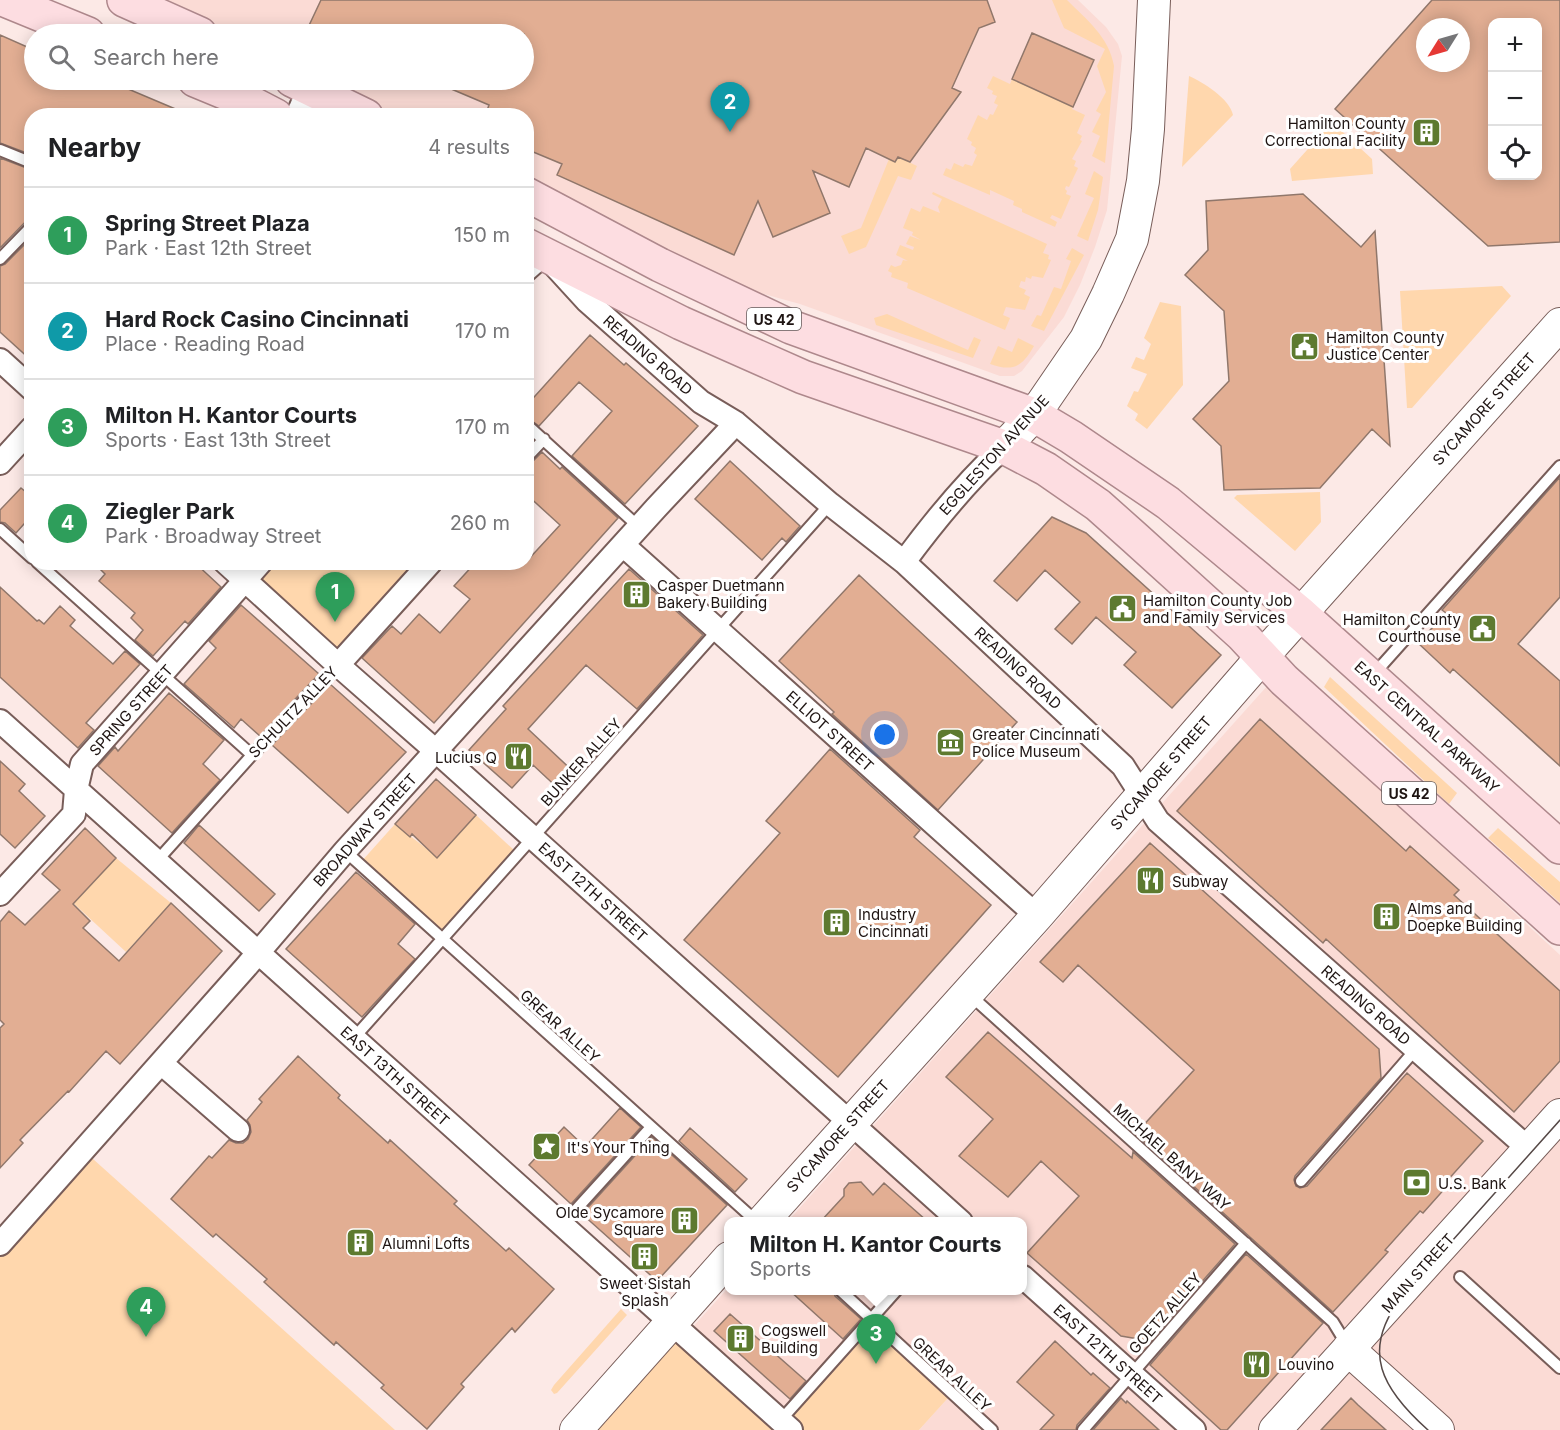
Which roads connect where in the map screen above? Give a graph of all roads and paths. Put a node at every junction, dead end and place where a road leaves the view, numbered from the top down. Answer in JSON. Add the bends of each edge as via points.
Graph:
{"nodes":[{"id":1,"x":124,"y":0,"type":"edge"},
{"id":2,"x":1154,"y":0,"type":"edge"},
{"id":3,"x":15,"y":2,"type":"edge"},
{"id":4,"x":65,"y":24,"type":"edge"},
{"id":5,"x":178,"y":24,"type":"edge"},
{"id":6,"x":219,"y":90,"type":"edge"},
{"id":7,"x":300,"y":94,"type":"edge"},
{"id":8,"x":261,"y":108,"type":"edge"},
{"id":9,"x":342,"y":108,"type":"edge"},
{"id":10,"x":0,"y":150,"type":"edge"},
{"id":11,"x":24,"y":160,"type":"edge"},
{"id":12,"x":534,"y":198,"type":"edge"},
{"id":13,"x":24,"y":234,"type":"edge"},
{"id":14,"x":534,"y":257,"type":"edge"},
{"id":15,"x":534,"y":258,"type":"edge"},
{"id":16,"x":0,"y":259,"type":"edge"},
{"id":17,"x":1560,"y":324,"type":"edge"},
{"id":18,"x":0,"y":360,"type":"edge"},
{"id":19,"x":24,"y":382,"type":"edge"},
{"id":20,"x":1034,"y":415,"type":"junction"},
{"id":21,"x":736,"y":423,"type":"junction"},
{"id":22,"x":534,"y":431,"type":"edge"},
{"id":23,"x":24,"y":437,"type":"edge"},
{"id":24,"x":544,"y":439,"type":"junction"},
{"id":25,"x":1004,"y":447,"type":"junction"},
{"id":26,"x":534,"y":450,"type":"edge"},
{"id":27,"x":0,"y":463,"type":"edge"},
{"id":28,"x":1560,"y":466,"type":"edge"},
{"id":29,"x":830,"y":504,"type":"junction"},
{"id":30,"x":639,"y":527,"type":"junction"},
{"id":31,"x":0,"y":529,"type":"edge"},
{"id":32,"x":623,"y":545,"type":"junction"},
{"id":33,"x":24,"y":551,"type":"edge"},
{"id":34,"x":904,"y":562,"type":"junction"},
{"id":35,"x":46,"y":570,"type":"edge"},
{"id":36,"x":234,"y":570,"type":"edge"},
{"id":37,"x":254,"y":570,"type":"edge"},
{"id":38,"x":424,"y":570,"type":"edge"},
{"id":39,"x":245,"y":580,"type":"junction"},
{"id":40,"x":1301,"y":614,"type":"junction"},
{"id":41,"x":718,"y":631,"type":"junction"},
{"id":42,"x":1262,"y":657,"type":"junction"},
{"id":43,"x":338,"y":665,"type":"junction"},
{"id":44,"x":162,"y":676,"type":"junction"},
{"id":45,"x":1371,"y":677,"type":"junction"},
{"id":46,"x":0,"y":721,"type":"edge"},
{"id":47,"x":436,"y":751,"type":"junction"},
{"id":48,"x":252,"y":755,"type":"junction"},
{"id":49,"x":76,"y":790,"type":"junction"},
{"id":50,"x":1142,"y":796,"type":"junction"},
{"id":51,"x":533,"y":838,"type":"junction"},
{"id":52,"x":1560,"y":847,"type":"edge"},
{"id":53,"x":345,"y":851,"type":"junction"},
{"id":54,"x":156,"y":862,"type":"junction"},
{"id":55,"x":0,"y":894,"type":"edge"},
{"id":56,"x":1037,"y":916,"type":"junction"},
{"id":57,"x":1560,"y":928,"type":"edge"},
{"id":58,"x":441,"y":940,"type":"junction"},
{"id":59,"x":258,"y":954,"type":"junction"},
{"id":60,"x":968,"y":993,"type":"junction"},
{"id":61,"x":353,"y":1039,"type":"junction"},
{"id":62,"x":1416,"y":1049,"type":"junction"},
{"id":63,"x":161,"y":1063,"type":"junction"},
{"id":64,"x":1560,"y":1114,"type":"edge"},
{"id":65,"x":851,"y":1123,"type":"junction"},
{"id":66,"x":651,"y":1126,"type":"junction"},
{"id":67,"x":238,"y":1130,"type":"dead end"},
{"id":68,"x":1529,"y":1149,"type":"junction"},
{"id":69,"x":1301,"y":1181,"type":"dead end"},
{"id":70,"x":753,"y":1217,"type":"edge"},
{"id":71,"x":766,"y":1217,"type":"edge"},
{"id":72,"x":955,"y":1217,"type":"edge"},
{"id":73,"x":562,"y":1224,"type":"junction"},
{"id":74,"x":0,"y":1244,"type":"edge"},
{"id":75,"x":1246,"y":1244,"type":"junction"},
{"id":76,"x":724,"y":1264,"type":"edge"},
{"id":77,"x":1460,"y":1277,"type":"dead end"},
{"id":78,"x":1027,"y":1281,"type":"edge"},
{"id":79,"x":846,"y":1295,"type":"edge"},
{"id":80,"x":893,"y":1295,"type":"edge"},
{"id":81,"x":872,"y":1319,"type":"junction"},
{"id":82,"x":672,"y":1322,"type":"junction"},
{"id":83,"x":1348,"y":1348,"type":"junction"},
{"id":84,"x":1560,"y":1368,"type":"edge"},
{"id":85,"x":1131,"y":1375,"type":"junction"},
{"id":86,"x":786,"y":1425,"type":"edge"},
{"id":87,"x":576,"y":1430,"type":"edge"},
{"id":88,"x":992,"y":1430,"type":"edge"},
{"id":89,"x":1083,"y":1430,"type":"edge"},
{"id":90,"x":1194,"y":1430,"type":"edge"},
{"id":91,"x":1275,"y":1430,"type":"edge"},
{"id":92,"x":1438,"y":1430,"type":"edge"}],
"edges":[{"from":1,"to":5,"type":"main road"},
{"from":2,"to":20,"type":"main road","name":"EGGLESTON AVENUE","via":[[1147,140],[1132,239],[1086,339]]},
{"from":3,"to":4,"type":"main road"},
{"from":6,"to":8,"type":"main road"},
{"from":7,"to":9,"type":"main road"},
{"from":10,"to":11,"type":"lane"},
{"from":12,"to":20,"type":"main road","number":"US 42","via":[[660,265],[791,327]]},
{"from":13,"to":16,"type":"lane"},
{"from":14,"to":25,"type":"main road","name":"READING ROAD","number":"US 42","via":[[802,378]]},
{"from":15,"to":21,"type":"street","name":"READING ROAD","via":[[701,402]]},
{"from":17,"to":40,"type":"main road","name":"SYCAMORE STREET"},
{"from":18,"to":19,"type":"street"},
{"from":20,"to":25,"type":"main road","name":"EGGLESTON AVENUE"},
{"from":20,"to":40,"type":"main road","name":"EAST CENTRAL PARKWAY","number":"US 42","via":[[1168,503]]},
{"from":21,"to":29,"type":"street","name":"READING ROAD"},
{"from":21,"to":30,"type":"street","name":"BROADWAY STREET"},
{"from":22,"to":24,"type":"lane"},
{"from":23,"to":27,"type":"street"},
{"from":24,"to":26,"type":"lane"},
{"from":24,"to":30,"type":"lane"},
{"from":25,"to":34,"type":"street","name":"EGGLESTON AVENUE","via":[[972,477]]},
{"from":25,"to":42,"type":"main road","number":"US 42","via":[[1046,469],[1098,505]]},
{"from":28,"to":45,"type":"lane"},
{"from":29,"to":34,"type":"street","name":"READING ROAD"},
{"from":29,"to":41,"type":"lane","name":"BUNKER ALLEY"},
{"from":30,"to":32,"type":"street","name":"BROADWAY STREET"},
{"from":31,"to":33,"type":"lane"},
{"from":32,"to":41,"type":"street","name":"ELLIOT STREET"},
{"from":32,"to":47,"type":"street","name":"BROADWAY STREET"},
{"from":34,"to":50,"type":"street","name":"READING ROAD","via":[[1123,766]]},
{"from":35,"to":44,"type":"lane"},
{"from":36,"to":39,"type":"street","name":"EAST 12TH STREET"},
{"from":37,"to":39,"type":"street","name":"SPRING STREET"},
{"from":38,"to":43,"type":"street","name":"SCHULTZ ALLEY"},
{"from":39,"to":43,"type":"street","name":"EAST 12TH STREET"},
{"from":39,"to":44,"type":"street","name":"SPRING STREET"},
{"from":40,"to":42,"type":"main road","name":"SYCAMORE STREET"},
{"from":40,"to":45,"type":"main road","name":"EAST CENTRAL PARKWAY","number":"US 42"},
{"from":41,"to":51,"type":"lane","name":"BUNKER ALLEY"},
{"from":41,"to":56,"type":"street","name":"ELLIOT STREET"},
{"from":42,"to":50,"type":"main road","name":"SYCAMORE STREET"},
{"from":42,"to":57,"type":"main road","number":"US 42"},
{"from":43,"to":47,"type":"street","name":"EAST 12TH STREET"},
{"from":43,"to":48,"type":"lane","name":"SCHULTZ ALLEY"},
{"from":44,"to":48,"type":"lane"},
{"from":44,"to":49,"type":"street","name":"SPRING STREET","via":[[82,764]]},
{"from":45,"to":52,"type":"main road","name":"EAST CENTRAL PARKWAY","number":"US 42"},
{"from":46,"to":49,"type":"street","name":"EAST 13TH STREET"},
{"from":47,"to":51,"type":"street","name":"EAST 12TH STREET"},
{"from":47,"to":53,"type":"street","name":"BROADWAY STREET"},
{"from":48,"to":54,"type":"lane","name":"SCHULTZ ALLEY"},
{"from":49,"to":54,"type":"street","name":"EAST 13TH STREET"},
{"from":49,"to":55,"type":"street","name":"SPRING STREET","via":[[74,813]]},
{"from":50,"to":56,"type":"main road","name":"SYCAMORE STREET"},
{"from":50,"to":62,"type":"street","name":"READING ROAD","via":[[1158,821]]},
{"from":51,"to":58,"type":"lane","name":"BUNKER ALLEY"},
{"from":51,"to":65,"type":"street","name":"EAST 12TH STREET"},
{"from":53,"to":58,"type":"lane","name":"GREAR ALLEY"},
{"from":53,"to":59,"type":"street","name":"BROADWAY STREET"},
{"from":54,"to":59,"type":"street","name":"EAST 13TH STREET"},
{"from":56,"to":60,"type":"main road","name":"SYCAMORE STREET"},
{"from":58,"to":61,"type":"lane","name":"BUNKER ALLEY"},
{"from":58,"to":66,"type":"lane","name":"GREAR ALLEY"},
{"from":59,"to":61,"type":"street","name":"EAST 13TH STREET"},
{"from":59,"to":63,"type":"street","name":"BROADWAY STREET"},
{"from":60,"to":65,"type":"main road","name":"SYCAMORE STREET"},
{"from":60,"to":75,"type":"lane","name":"MICHAEL BANY WAY"},
{"from":61,"to":73,"type":"street","name":"EAST 13TH STREET"},
{"from":62,"to":68,"type":"street","name":"READING ROAD"},
{"from":62,"to":69,"type":"lane"},
{"from":63,"to":67,"type":"street"},
{"from":63,"to":74,"type":"street","name":"BROADWAY STREET"},
{"from":64,"to":68,"type":"main road","name":"MAIN STREET"},
{"from":65,"to":71,"type":"main road","name":"SYCAMORE STREET"},
{"from":65,"to":72,"type":"street","name":"EAST 12TH STREET"},
{"from":66,"to":70,"type":"lane","name":"GREAR ALLEY"},
{"from":66,"to":73,"type":"lane"},
{"from":68,"to":83,"type":"main road","name":"MAIN STREET"},
{"from":73,"to":82,"type":"street","name":"EAST 13TH STREET"},
{"from":75,"to":83,"type":"lane","name":"MICHAEL BANY WAY","via":[[1333,1322]]},
{"from":75,"to":85,"type":"lane","name":"GOETZ ALLEY"},
{"from":76,"to":82,"type":"main road"},
{"from":77,"to":84,"type":"lane"},
{"from":78,"to":85,"type":"street","name":"EAST 12TH STREET"},
{"from":79,"to":81,"type":"lane","name":"GREAR ALLEY"},
{"from":80,"to":81,"type":"lane"},
{"from":81,"to":86,"type":"lane"},
{"from":81,"to":88,"type":"lane","name":"GREAR ALLEY"},
{"from":82,"to":86,"type":"street","name":"EAST 13TH STREET"},
{"from":82,"to":87,"type":"main road"},
{"from":83,"to":91,"type":"main road","name":"MAIN STREET"},
{"from":83,"to":92,"type":"main road"},
{"from":85,"to":89,"type":"lane","name":"GOETZ ALLEY"},
{"from":85,"to":90,"type":"street","name":"EAST 12TH STREET"}]}
